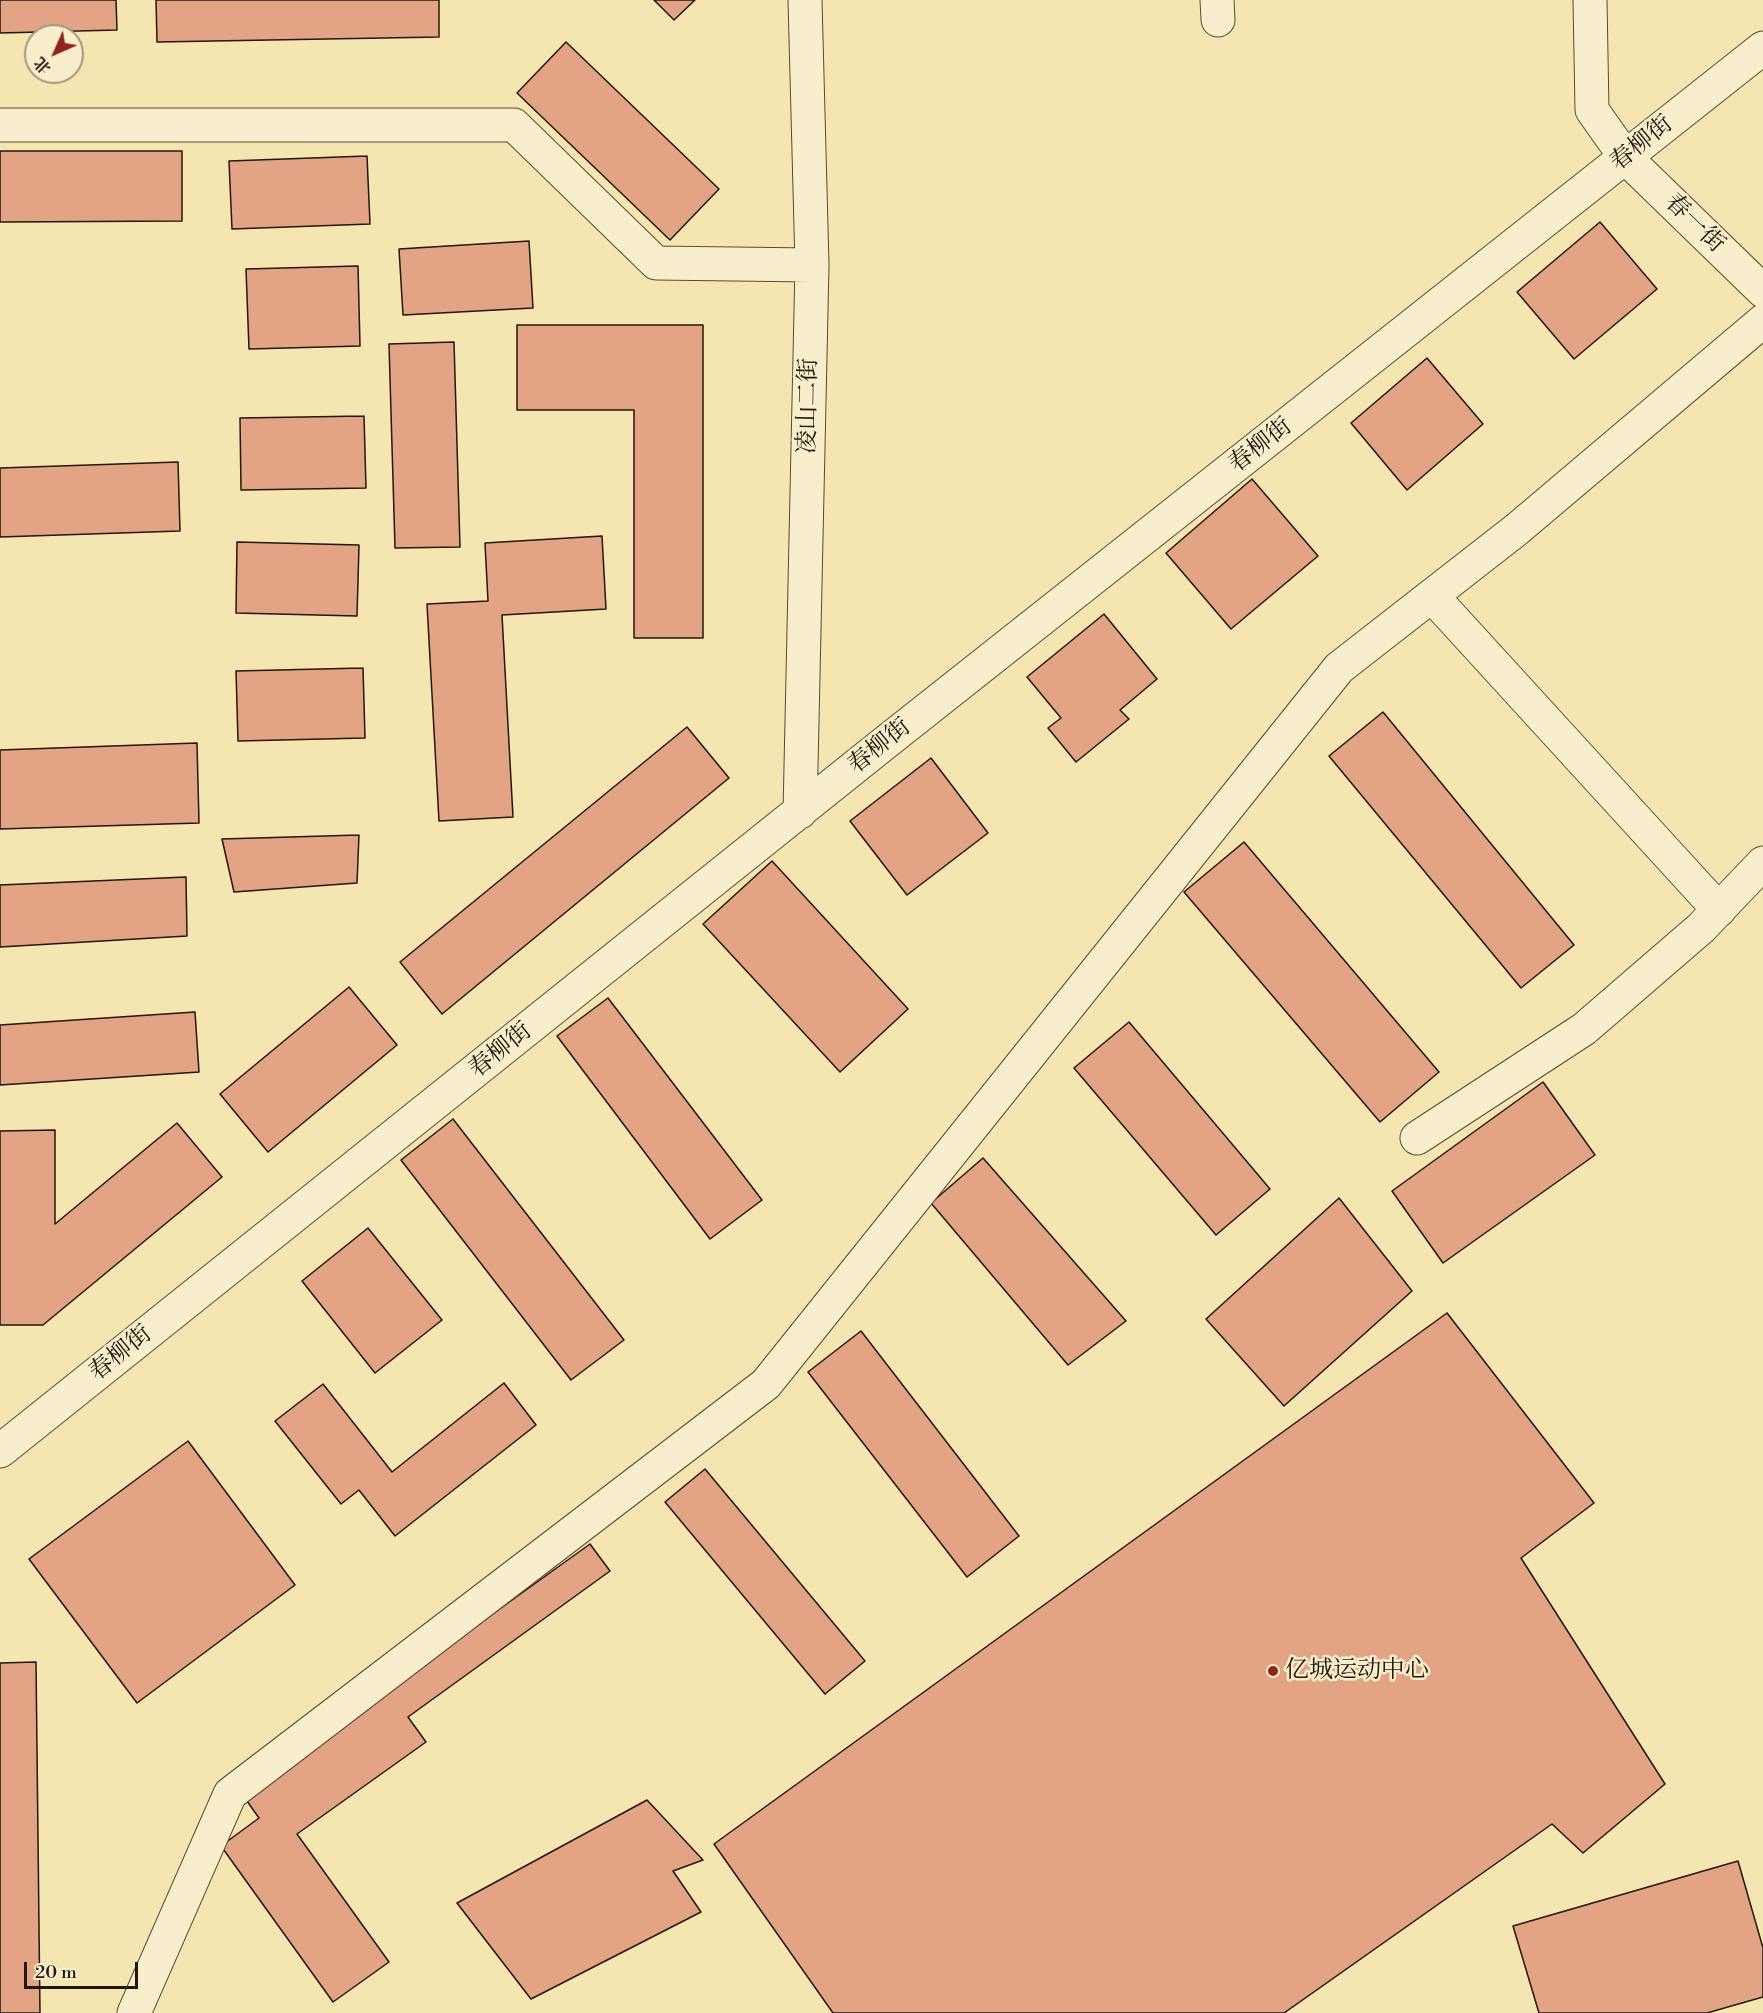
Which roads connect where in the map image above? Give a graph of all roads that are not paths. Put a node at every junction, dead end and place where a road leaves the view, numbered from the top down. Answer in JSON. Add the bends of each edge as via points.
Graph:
{"nodes":[{"id":1,"x":805,"y":0,"type":"edge"},
{"id":2,"x":1590,"y":0,"type":"edge"},
{"id":3,"x":1763,"y":48,"type":"edge"},
{"id":4,"x":0,"y":124,"type":"edge"},
{"id":5,"x":1626,"y":158,"type":"junction"},
{"id":6,"x":812,"y":265,"type":"junction"},
{"id":7,"x":1763,"y":291,"type":"edge"},
{"id":8,"x":1763,"y":321,"type":"edge"},
{"id":9,"x":1432,"y":596,"type":"junction"},
{"id":10,"x":800,"y":812,"type":"junction"},
{"id":11,"x":1763,"y":863,"type":"edge"},
{"id":12,"x":1719,"y":910,"type":"junction"},
{"id":13,"x":1417,"y":1138,"type":"dead end"},
{"id":14,"x":0,"y":1450,"type":"edge"},
{"id":15,"x":134,"y":2013,"type":"edge"}],
"edges":[{"from":1,"to":6,"type":"street","name":"凌山二街"},
{"from":2,"to":5,"type":"street","name":"春一街","via":[[1592,110]]},
{"from":3,"to":5,"type":"street","name":"春柳街"},
{"from":4,"to":6,"type":"street","via":[[514,124],[656,263]]},
{"from":5,"to":7,"type":"street","name":"春一街"},
{"from":5,"to":10,"type":"street","name":"春柳街"},
{"from":6,"to":10,"type":"street","name":"凌山二街"},
{"from":8,"to":9,"type":"street"},
{"from":9,"to":12,"type":"street"},
{"from":9,"to":15,"type":"street","via":[[1339,668],[766,1384],[230,1794]]},
{"from":10,"to":14,"type":"street","name":"春柳街"},
{"from":11,"to":12,"type":"street"},
{"from":12,"to":13,"type":"street","via":[[1584,1029]]}]}
